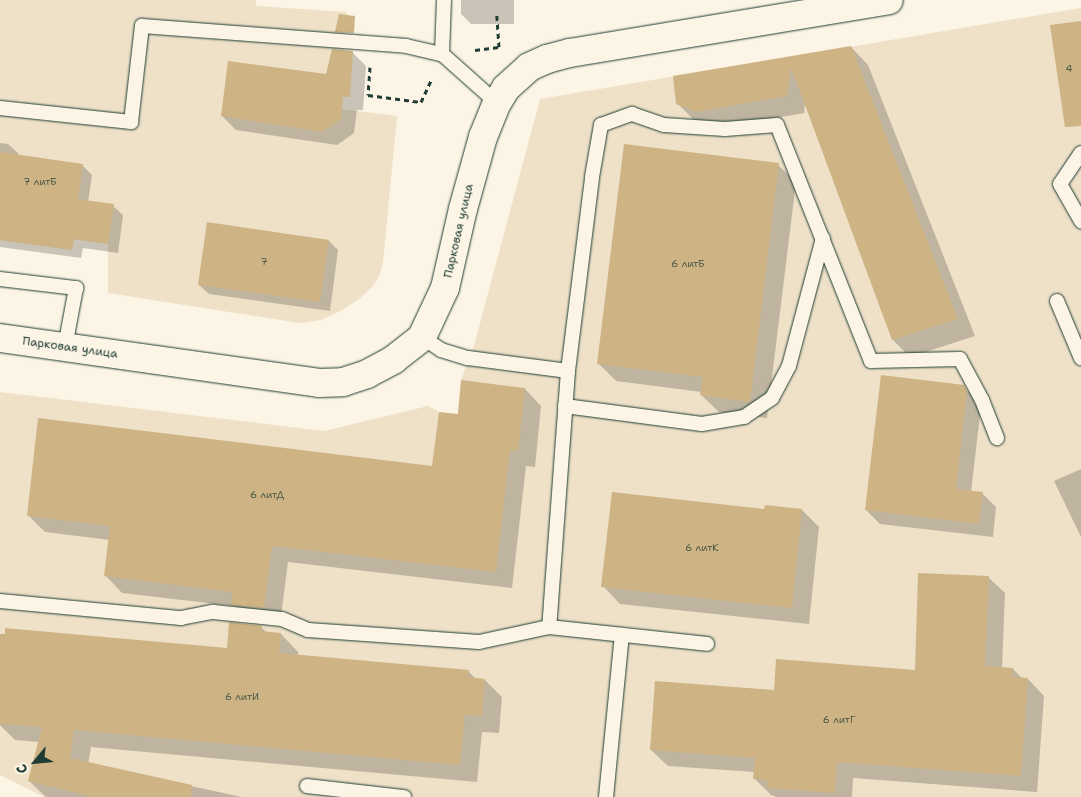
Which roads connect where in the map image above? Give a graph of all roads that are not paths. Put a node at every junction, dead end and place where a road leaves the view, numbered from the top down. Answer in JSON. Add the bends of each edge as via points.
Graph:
{"nodes":[{"id":1,"x":444,"y":0,"type":"edge"},
{"id":2,"x":889,"y":0,"type":"edge"},
{"id":3,"x":442,"y":54,"type":"junction"},
{"id":4,"x":497,"y":103,"type":"junction"},
{"id":5,"x":0,"y":108,"type":"edge"},
{"id":6,"x":1081,"y":153,"type":"edge"},
{"id":7,"x":1081,"y":221,"type":"edge"},
{"id":8,"x":823,"y":238,"type":"junction"},
{"id":9,"x":0,"y":279,"type":"edge"},
{"id":10,"x":1057,"y":301,"type":"dead end"},
{"id":11,"x":422,"y":336,"type":"junction"},
{"id":12,"x":0,"y":338,"type":"edge"},
{"id":13,"x":65,"y":347,"type":"junction"},
{"id":14,"x":1081,"y":358,"type":"edge"},
{"id":15,"x":568,"y":372,"type":"junction"},
{"id":16,"x":565,"y":406,"type":"junction"},
{"id":17,"x":997,"y":438,"type":"dead end"},
{"id":18,"x":0,"y":601,"type":"edge"},
{"id":19,"x":548,"y":627,"type":"junction"},
{"id":20,"x":622,"y":635,"type":"junction"},
{"id":21,"x":706,"y":644,"type":"dead end"},
{"id":22,"x":307,"y":786,"type":"dead end"},
{"id":23,"x":404,"y":797,"type":"edge"},
{"id":24,"x":606,"y":797,"type":"edge"}],
"edges":[{"from":1,"to":3,"type":"lane"},
{"from":2,"to":4,"type":"street","name":"Парковая улица","via":[[547,59],[529,67],[506,88]]},
{"from":3,"to":4,"type":"lane"},
{"from":3,"to":5,"type":"lane","via":[[406,46],[142,26],[131,122]]},
{"from":4,"to":11,"type":"street","name":"Парковая улица","via":[[483,137],[445,288]]},
{"from":6,"to":7,"type":"lane","via":[[1060,184]]},
{"from":8,"to":15,"type":"lane","via":[[777,125],[725,130],[664,126],[632,114],[602,125],[592,177]]},
{"from":8,"to":16,"type":"lane","via":[[789,366],[772,398],[744,418],[702,424]]},
{"from":8,"to":17,"type":"lane","via":[[871,361],[960,359],[982,400]]},
{"from":9,"to":13,"type":"lane","via":[[76,288]]},
{"from":10,"to":14,"type":"lane"},
{"from":11,"to":13,"type":"street","name":"Парковая улица","via":[[393,360],[367,374],[343,382],[319,383]]},
{"from":11,"to":15,"type":"lane","via":[[441,350],[468,358]]},
{"from":12,"to":13,"type":"street","name":"Парковая улица"},
{"from":15,"to":16,"type":"lane"},
{"from":16,"to":19,"type":"lane"},
{"from":18,"to":19,"type":"lane","via":[[181,618],[213,612],[282,619],[308,630],[479,642]]},
{"from":19,"to":20,"type":"lane"},
{"from":20,"to":21,"type":"lane"},
{"from":20,"to":24,"type":"lane"},
{"from":22,"to":23,"type":"lane"}]}
